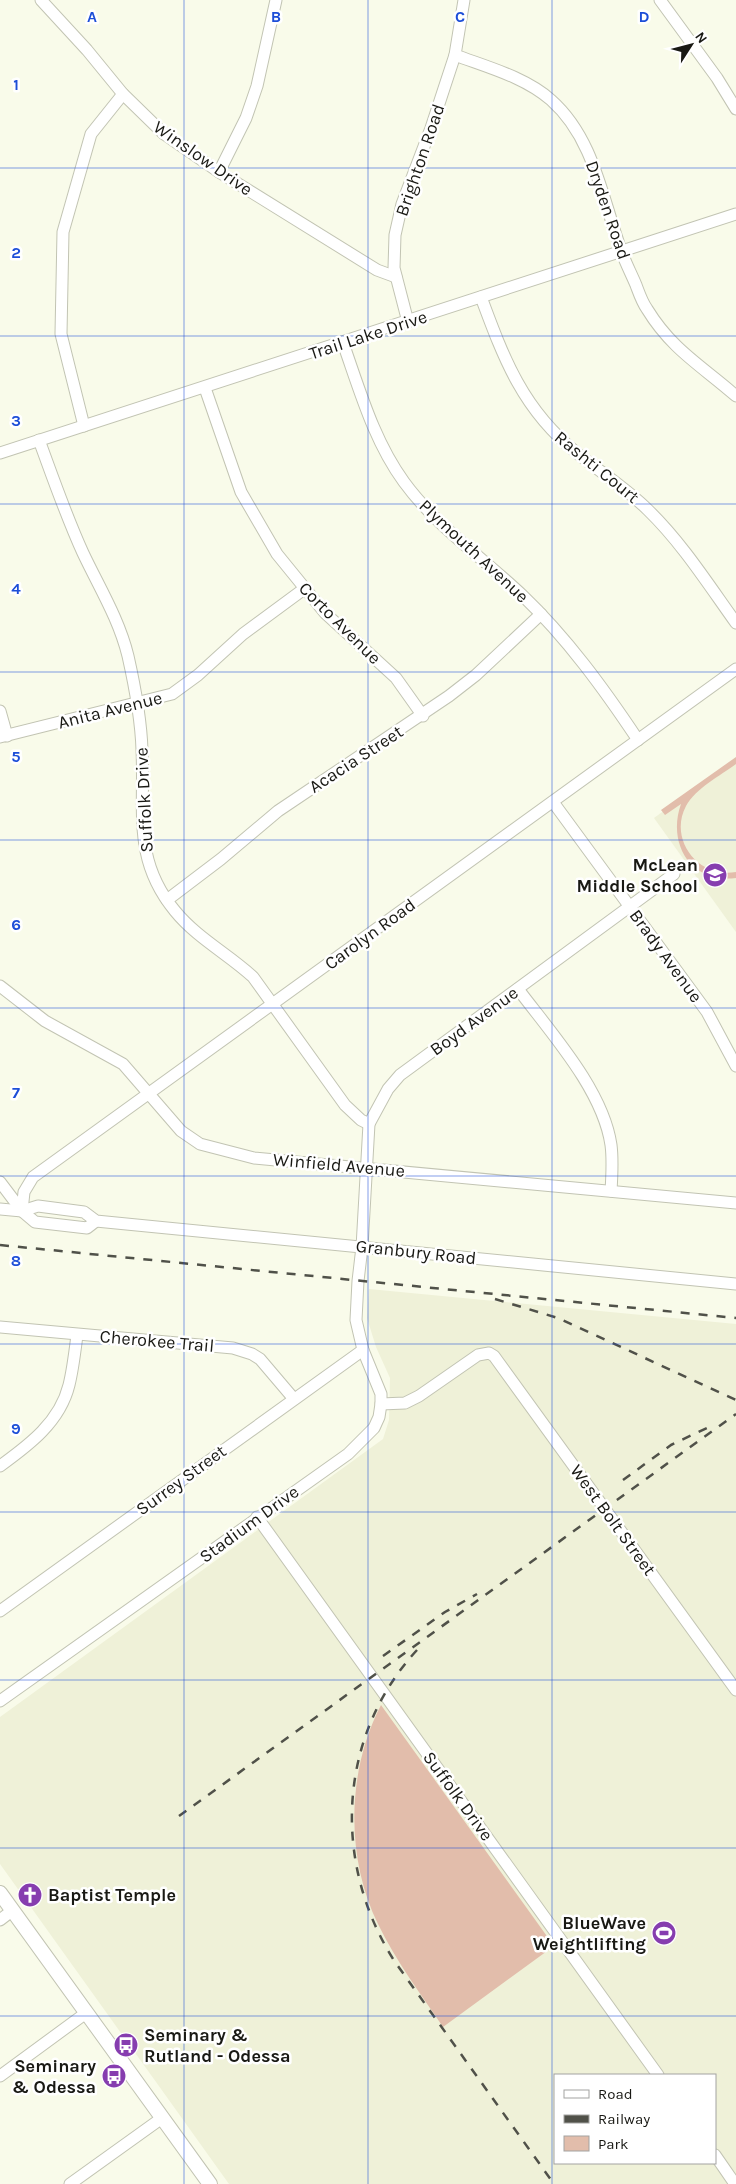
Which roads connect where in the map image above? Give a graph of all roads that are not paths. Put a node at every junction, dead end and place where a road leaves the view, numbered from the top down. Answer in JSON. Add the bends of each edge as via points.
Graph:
{"nodes":[{"id":1,"x":41,"y":0,"type":"edge"},
{"id":2,"x":276,"y":0,"type":"edge"},
{"id":3,"x":464,"y":0,"type":"edge"},
{"id":4,"x":660,"y":0,"type":"edge"},
{"id":5,"x":455,"y":55,"type":"junction"},
{"id":6,"x":123,"y":94,"type":"junction"},
{"id":7,"x":736,"y":108,"type":"edge"},
{"id":8,"x":219,"y":172,"type":"junction"},
{"id":9,"x":736,"y":214,"type":"edge"},
{"id":10,"x":621,"y":251,"type":"junction"},
{"id":11,"x":396,"y":277,"type":"junction"},
{"id":12,"x":481,"y":297,"type":"junction"},
{"id":13,"x":408,"y":322,"type":"junction"},
{"id":14,"x":343,"y":343,"type":"junction"},
{"id":15,"x":205,"y":388,"type":"junction"},
{"id":16,"x":736,"y":396,"type":"edge"},
{"id":17,"x":84,"y":426,"type":"junction"},
{"id":18,"x":39,"y":440,"type":"junction"},
{"id":19,"x":0,"y":453,"type":"edge"},
{"id":20,"x":304,"y":589,"type":"junction"},
{"id":21,"x":541,"y":614,"type":"junction"},
{"id":22,"x":736,"y":623,"type":"edge"},
{"id":23,"x":736,"y":669,"type":"edge"},
{"id":24,"x":138,"y":703,"type":"junction"},
{"id":25,"x":0,"y":711,"type":"edge"},
{"id":26,"x":423,"y":716,"type":"junction"},
{"id":27,"x":3,"y":736,"type":"edge"},
{"id":28,"x":638,"y":740,"type":"junction"},
{"id":29,"x":553,"y":802,"type":"junction"},
{"id":30,"x":674,"y":874,"type":"dead end"},
{"id":31,"x":168,"y":900,"type":"junction"},
{"id":32,"x":629,"y":906,"type":"junction"},
{"id":33,"x":0,"y":986,"type":"edge"},
{"id":34,"x":518,"y":990,"type":"junction"},
{"id":35,"x":272,"y":1003,"type":"junction"},
{"id":36,"x":736,"y":1066,"type":"edge"},
{"id":37,"x":147,"y":1092,"type":"junction"},
{"id":38,"x":369,"y":1124,"type":"junction"},
{"id":39,"x":368,"y":1167,"type":"junction"},
{"id":40,"x":0,"y":1182,"type":"edge"},
{"id":41,"x":611,"y":1191,"type":"junction"},
{"id":42,"x":736,"y":1203,"type":"edge"},
{"id":43,"x":0,"y":1209,"type":"edge"},
{"id":44,"x":22,"y":1211,"type":"junction"},
{"id":45,"x":96,"y":1221,"type":"junction"},
{"id":46,"x":362,"y":1247,"type":"junction"},
{"id":47,"x":736,"y":1284,"type":"edge"},
{"id":48,"x":0,"y":1327,"type":"edge"},
{"id":49,"x":77,"y":1335,"type":"junction"},
{"id":50,"x":363,"y":1350,"type":"junction"},
{"id":51,"x":294,"y":1400,"type":"junction"},
{"id":52,"x":382,"y":1404,"type":"junction"},
{"id":53,"x":0,"y":1466,"type":"edge"},
{"id":54,"x":258,"y":1517,"type":"junction"},
{"id":55,"x":0,"y":1611,"type":"edge"},
{"id":56,"x":736,"y":1690,"type":"edge"},
{"id":57,"x":0,"y":1702,"type":"edge"},
{"id":58,"x":0,"y":1893,"type":"edge"},
{"id":59,"x":12,"y":1910,"type":"junction"},
{"id":60,"x":0,"y":1920,"type":"edge"},
{"id":61,"x":86,"y":2013,"type":"junction"},
{"id":62,"x":657,"y":2074,"type":"edge"},
{"id":63,"x":0,"y":2076,"type":"edge"},
{"id":64,"x":162,"y":2118,"type":"junction"},
{"id":65,"x":716,"y":2156,"type":"edge"},
{"id":66,"x":70,"y":2184,"type":"edge"},
{"id":67,"x":210,"y":2184,"type":"edge"},
{"id":68,"x":735,"y":2184,"type":"edge"}],
"edges":[{"from":1,"to":6,"type":"street","name":"Winslow Drive"},
{"from":2,"to":8,"type":"street","via":[[257,86],[246,118]]},
{"from":3,"to":5,"type":"street","name":"Brighton Road"},
{"from":4,"to":7,"type":"street"},
{"from":5,"to":10,"type":"street","name":"Dryden Road","via":[[535,89],[551,100],[572,123],[594,166]]},
{"from":5,"to":11,"type":"street","name":"Brighton Road","via":[[402,204],[394,249]]},
{"from":6,"to":8,"type":"street","name":"Winslow Drive","via":[[164,134]]},
{"from":6,"to":17,"type":"street","via":[[91,134],[63,232],[62,334]]},
{"from":8,"to":11,"type":"street","name":"Winslow Drive","via":[[377,270]]},
{"from":9,"to":10,"type":"street","name":"Trail Lake Drive"},
{"from":10,"to":12,"type":"street","name":"Trail Lake Drive"},
{"from":10,"to":16,"type":"street","name":"Dryden Road","via":[[645,307],[660,328],[692,362]]},
{"from":11,"to":13,"type":"street","name":"Brighton Road"},
{"from":12,"to":13,"type":"street","name":"Trail Lake Drive"},
{"from":12,"to":22,"type":"street","name":"Rashti Court","via":[[509,369],[533,408],[562,440],[636,498],[666,529]]},
{"from":13,"to":14,"type":"street","name":"Trail Lake Drive"},
{"from":14,"to":15,"type":"street","name":"Trail Lake Drive"},
{"from":14,"to":21,"type":"street","name":"Plymouth Avenue","via":[[370,420],[384,451],[404,482],[432,514]]},
{"from":15,"to":17,"type":"street","name":"Trail Lake Drive"},
{"from":15,"to":20,"type":"street","name":"Corto Avenue","via":[[241,492],[264,534]]},
{"from":17,"to":18,"type":"street","name":"Trail Lake Drive"},
{"from":18,"to":19,"type":"street","name":"Trail Lake Drive"},
{"from":18,"to":24,"type":"street","name":"Suffolk Drive","via":[[75,535],[117,622]]},
{"from":20,"to":24,"type":"street","name":"Anita Avenue","via":[[243,634],[172,694]]},
{"from":20,"to":26,"type":"street","name":"Corto Avenue","via":[[325,613],[396,678]]},
{"from":21,"to":26,"type":"street","name":"Acacia Street","via":[[476,675]]},
{"from":21,"to":28,"type":"street","name":"Plymouth Avenue","via":[[594,676]]},
{"from":23,"to":28,"type":"street","name":"Carolyn Road"},
{"from":24,"to":27,"type":"street","name":"Anita Avenue"},
{"from":24,"to":31,"type":"street","name":"Suffolk Drive","via":[[142,748],[142,836],[147,863]]},
{"from":25,"to":27,"type":"street"},
{"from":26,"to":31,"type":"street","name":"Acacia Street","via":[[278,811]]},
{"from":28,"to":29,"type":"street","name":"Carolyn Road"},
{"from":29,"to":32,"type":"street","name":"Brady Avenue"},
{"from":29,"to":35,"type":"street","name":"Carolyn Road"},
{"from":30,"to":32,"type":"street","name":"Boyd Avenue"},
{"from":31,"to":35,"type":"street","name":"Suffolk Drive","via":[[189,927],[253,977]]},
{"from":32,"to":34,"type":"street","name":"Boyd Avenue"},
{"from":32,"to":36,"type":"street","name":"Brady Avenue","via":[[707,1012]]},
{"from":33,"to":37,"type":"street","name":"Winfield Avenue","via":[[45,1021],[123,1064]]},
{"from":34,"to":38,"type":"street","name":"Boyd Avenue","via":[[400,1075],[388,1089]]},
{"from":34,"to":41,"type":"street","via":[[587,1082],[611,1143]]},
{"from":35,"to":37,"type":"street","name":"Carolyn Road"},
{"from":35,"to":38,"type":"street","name":"Suffolk Drive","via":[[346,1105],[360,1120]]},
{"from":37,"to":39,"type":"street","name":"Winfield Avenue","via":[[181,1131],[200,1144],[254,1158]]},
{"from":37,"to":44,"type":"street","name":"Carolyn Road","via":[[33,1177],[24,1192]]},
{"from":38,"to":39,"type":"street","name":"Boyd Avenue"},
{"from":39,"to":41,"type":"street","name":"Winfield Avenue"},
{"from":39,"to":46,"type":"street"},
{"from":40,"to":44,"type":"street"},
{"from":41,"to":42,"type":"street","name":"Winfield Avenue"},
{"from":43,"to":44,"type":"street","name":"Granbury Road"},
{"from":44,"to":45,"type":"street","name":"Granbury Road","via":[[38,1206],[84,1212]]},
{"from":44,"to":45,"type":"street","name":"Granbury Road","via":[[36,1222],[87,1228]]},
{"from":45,"to":46,"type":"street","name":"Granbury Road"},
{"from":46,"to":47,"type":"street","name":"Granbury Road"},
{"from":46,"to":50,"type":"street","via":[[356,1320]]},
{"from":48,"to":49,"type":"street","name":"Cherokee Trail"},
{"from":49,"to":51,"type":"street","name":"Cherokee Trail","via":[[233,1348],[260,1359]]},
{"from":49,"to":53,"type":"street","via":[[69,1386],[49,1426]]},
{"from":50,"to":51,"type":"street","name":"Surrey Street"},
{"from":50,"to":52,"type":"street"},
{"from":51,"to":55,"type":"street","name":"Surrey Street"},
{"from":52,"to":54,"type":"street","name":"Stadium Drive","via":[[374,1428],[363,1441]]},
{"from":52,"to":56,"type":"street","name":"West Bolt Street","via":[[405,1403],[478,1356],[488,1353],[498,1362]]},
{"from":54,"to":57,"type":"street","name":"Stadium Drive"},
{"from":54,"to":62,"type":"street","name":"Suffolk Drive"},
{"from":58,"to":59,"type":"main road"},
{"from":59,"to":60,"type":"street"},
{"from":59,"to":61,"type":"main road"},
{"from":61,"to":63,"type":"street"},
{"from":61,"to":64,"type":"main road"},
{"from":64,"to":66,"type":"street"},
{"from":64,"to":67,"type":"main road"},
{"from":65,"to":68,"type":"street"}]}
